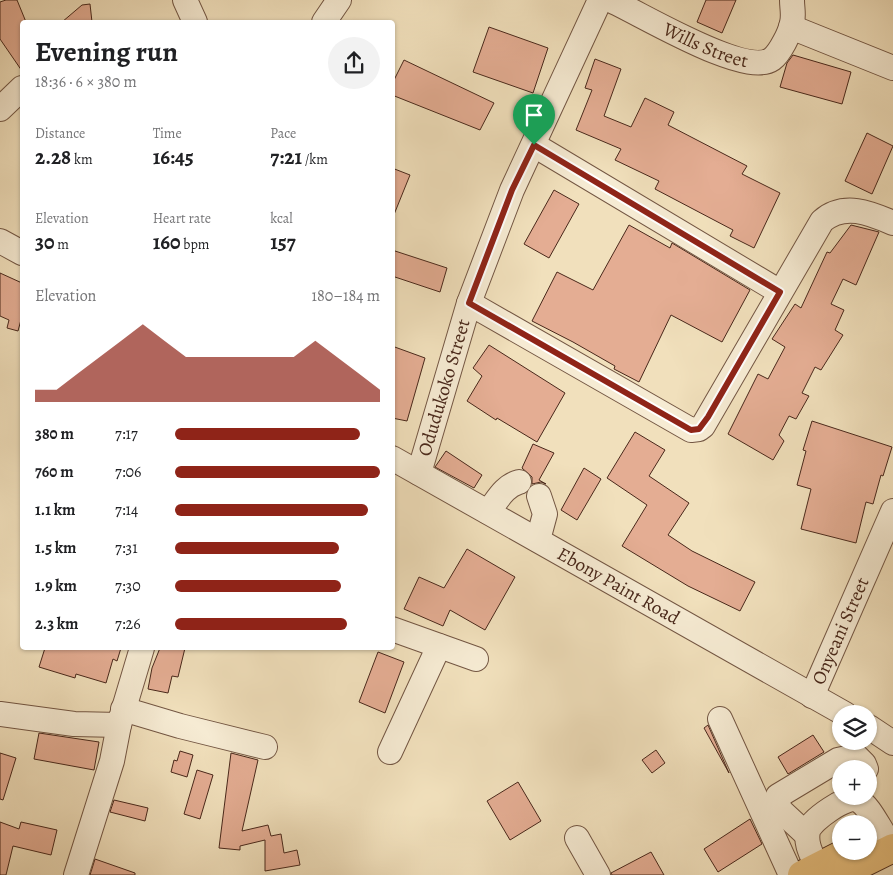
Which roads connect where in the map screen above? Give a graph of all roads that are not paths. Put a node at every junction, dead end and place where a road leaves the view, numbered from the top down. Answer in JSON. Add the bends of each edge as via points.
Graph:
{"nodes":[{"id":1,"x":185,"y":0,"type":"edge"},
{"id":2,"x":340,"y":0,"type":"edge"},
{"id":3,"x":600,"y":0,"type":"edge"},
{"id":4,"x":610,"y":0,"type":"edge"},
{"id":5,"x":792,"y":0,"type":"edge"},
{"id":6,"x":194,"y":20,"type":"edge"},
{"id":7,"x":325,"y":20,"type":"edge"},
{"id":8,"x":791,"y":27,"type":"junction"},
{"id":9,"x":893,"y":68,"type":"edge"},
{"id":10,"x":20,"y":90,"type":"edge"},
{"id":11,"x":0,"y":108,"type":"edge"},
{"id":12,"x":534,"y":145,"type":"junction"},
{"id":13,"x":893,"y":223,"type":"edge"},
{"id":14,"x":0,"y":241,"type":"edge"},
{"id":15,"x":20,"y":253,"type":"edge"},
{"id":16,"x":780,"y":292,"type":"junction"},
{"id":17,"x":469,"y":303,"type":"junction"},
{"id":18,"x":395,"y":460,"type":"edge"},
{"id":19,"x":419,"y":473,"type":"junction"},
{"id":20,"x":519,"y":482,"type":"dead end"},
{"id":21,"x":539,"y":496,"type":"dead end"},
{"id":22,"x":893,"y":511,"type":"edge"},
{"id":23,"x":488,"y":512,"type":"junction"},
{"id":24,"x":538,"y":540,"type":"junction"},
{"id":25,"x":395,"y":630,"type":"edge"},
{"id":26,"x":439,"y":646,"type":"junction"},
{"id":27,"x":141,"y":650,"type":"edge"},
{"id":28,"x":476,"y":659,"type":"dead end"},
{"id":29,"x":812,"y":696,"type":"junction"},
{"id":30,"x":832,"y":707,"type":"edge"},
{"id":31,"x":0,"y":714,"type":"edge"},
{"id":32,"x":121,"y":717,"type":"junction"},
{"id":33,"x":720,"y":719,"type":"dead end"},
{"id":34,"x":877,"y":732,"type":"edge"},
{"id":35,"x":893,"y":743,"type":"edge"},
{"id":36,"x":265,"y":747,"type":"dead end"},
{"id":37,"x":390,"y":752,"type":"dead end"},
{"id":38,"x":838,"y":760,"type":"edge"},
{"id":39,"x":860,"y":760,"type":"edge"},
{"id":40,"x":832,"y":764,"type":"edge"},
{"id":41,"x":839,"y":805,"type":"edge"},
{"id":42,"x":867,"y":805,"type":"edge"},
{"id":43,"x":807,"y":835,"type":"junction"},
{"id":44,"x":577,"y":838,"type":"dead end"},
{"id":45,"x":885,"y":838,"type":"edge"},
{"id":46,"x":836,"y":860,"type":"edge"},
{"id":47,"x":819,"y":872,"type":"edge"},
{"id":48,"x":76,"y":875,"type":"edge"},
{"id":49,"x":598,"y":875,"type":"edge"},
{"id":50,"x":791,"y":875,"type":"edge"}],
"edges":[{"from":1,"to":6,"type":"street"},
{"from":2,"to":7,"type":"street"},
{"from":3,"to":12,"type":"street","name":"Odudukoko Street"},
{"from":4,"to":8,"type":"street","name":"Wills Street","via":[[740,62],[772,59]]},
{"from":5,"to":8,"type":"street","name":"Wills Street"},
{"from":8,"to":9,"type":"street"},
{"from":10,"to":11,"type":"street"},
{"from":12,"to":16,"type":"street"},
{"from":12,"to":17,"type":"street","name":"Odudukoko Street","via":[[512,190]]},
{"from":13,"to":16,"type":"street","via":[[856,210],[828,216],[812,235]]},
{"from":14,"to":15,"type":"street"},
{"from":16,"to":17,"type":"street","via":[[703,426],[696,430]]},
{"from":17,"to":19,"type":"street","name":"Odudukoko Street"},
{"from":18,"to":19,"type":"street","name":"Ebony Paint Road"},
{"from":19,"to":23,"type":"street","name":"Ebony Paint Road"},
{"from":20,"to":23,"type":"street","via":[[505,490]]},
{"from":21,"to":24,"type":"street","via":[[545,514]]},
{"from":22,"to":29,"type":"street","name":"Onyeani Street"},
{"from":23,"to":24,"type":"street","name":"Ebony Paint Road"},
{"from":24,"to":29,"type":"street","name":"Ebony Paint Road"},
{"from":25,"to":26,"type":"street"},
{"from":26,"to":28,"type":"street"},
{"from":26,"to":37,"type":"street"},
{"from":27,"to":32,"type":"street"},
{"from":29,"to":30,"type":"street","name":"Ebony Paint Road"},
{"from":31,"to":32,"type":"street","via":[[74,724]]},
{"from":32,"to":36,"type":"street"},
{"from":32,"to":48,"type":"street","via":[[112,761]]},
{"from":33,"to":50,"type":"street"},
{"from":34,"to":35,"type":"street"},
{"from":38,"to":39,"type":"street","via":[[856,756]]},
{"from":40,"to":43,"type":"street","via":[[778,796],[779,809]]},
{"from":41,"to":43,"type":"street","via":[[816,818]]},
{"from":42,"to":45,"type":"street"},
{"from":43,"to":47,"type":"street","via":[[807,845]]},
{"from":44,"to":49,"type":"street"},
{"from":45,"to":47,"type":"main road"},
{"from":46,"to":47,"type":"main road"}]}
